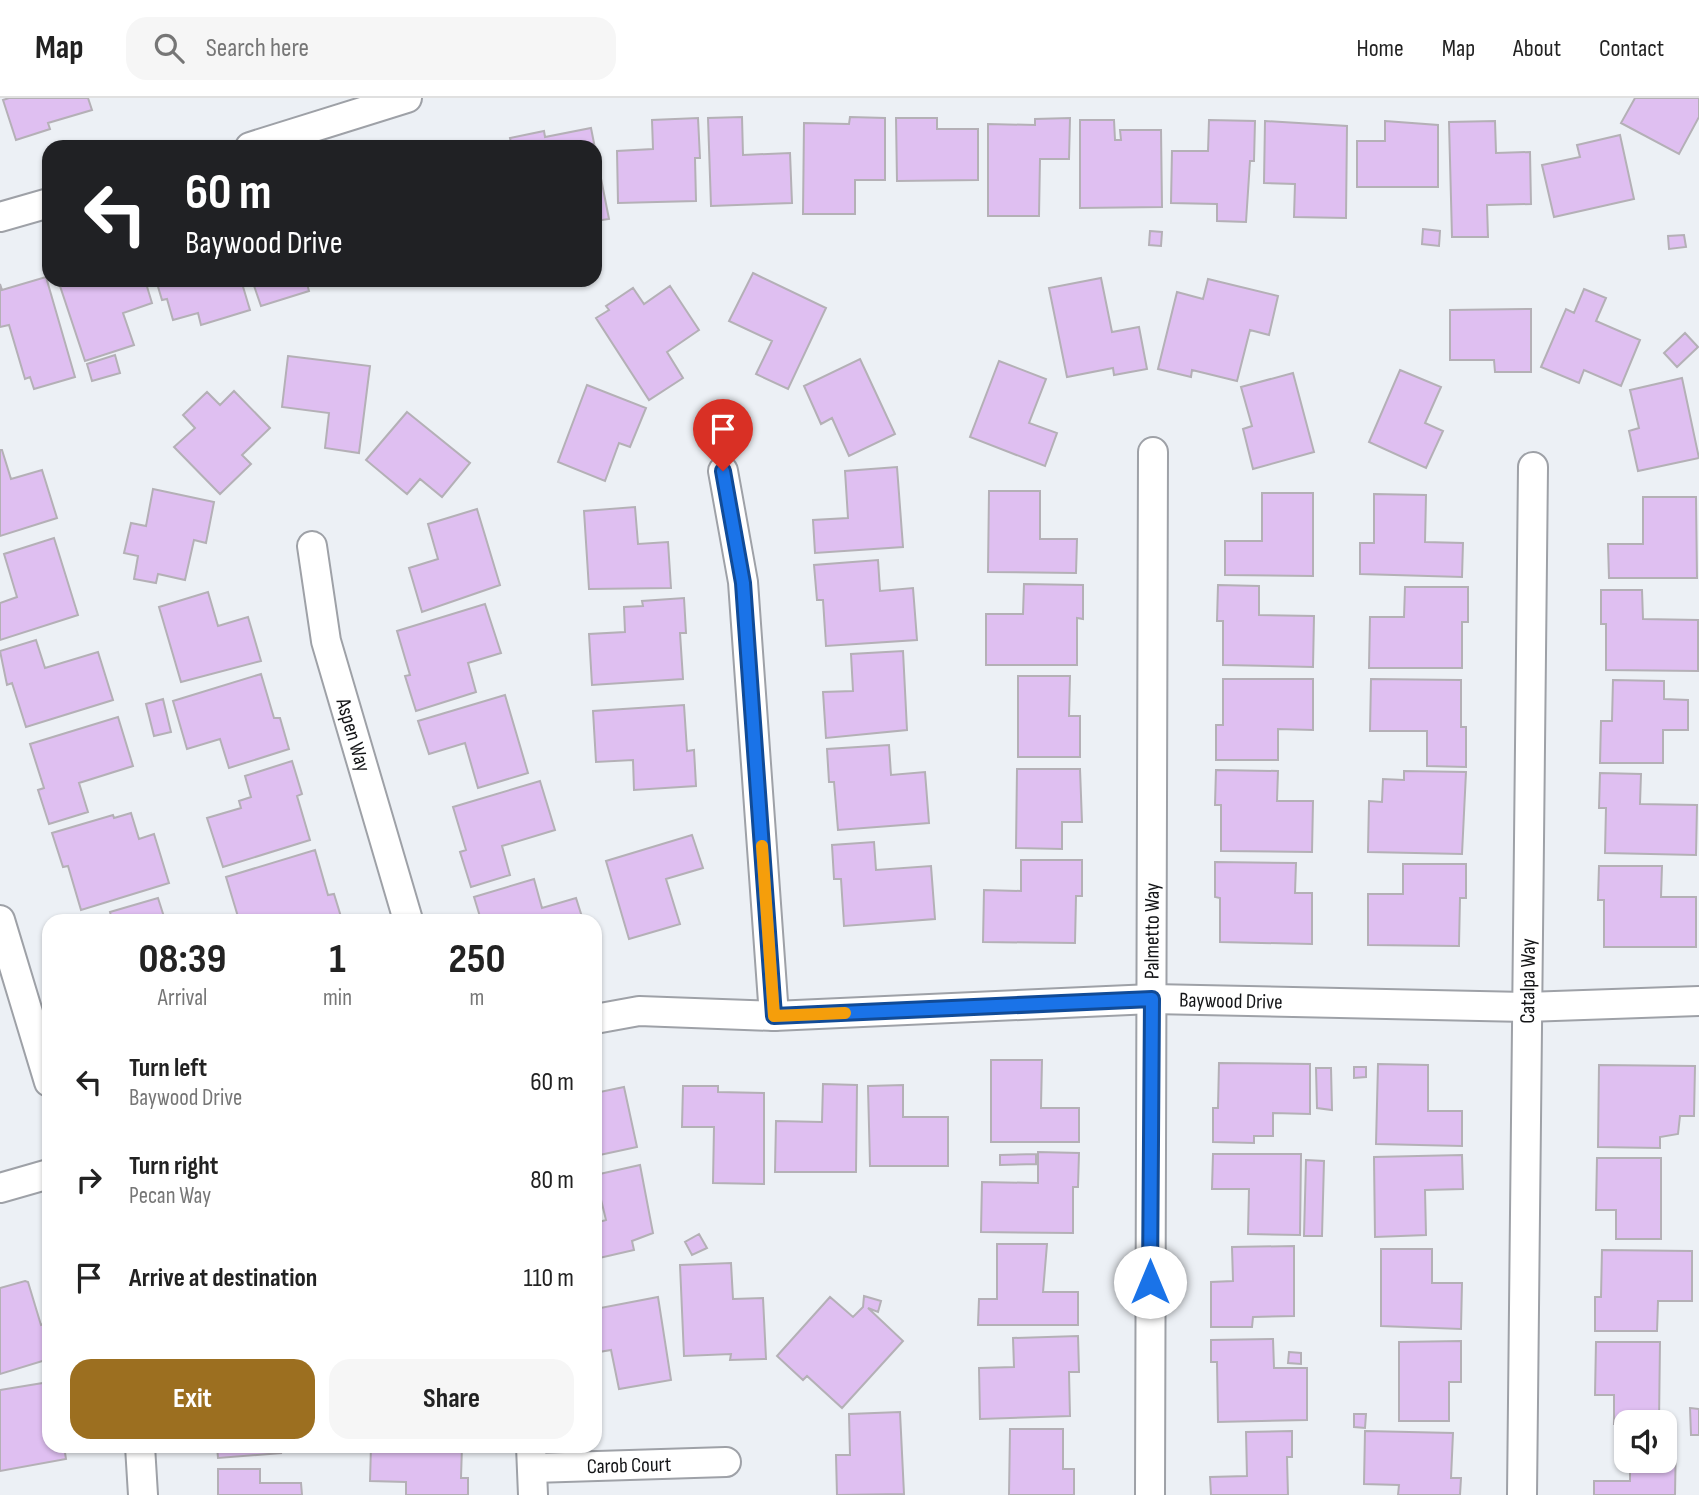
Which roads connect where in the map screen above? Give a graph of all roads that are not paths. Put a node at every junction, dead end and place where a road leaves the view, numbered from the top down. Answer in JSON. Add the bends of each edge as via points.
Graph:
{"nodes":[{"id":1,"x":407,"y":98,"type":"edge"},
{"id":2,"x":272,"y":140,"type":"edge"},
{"id":3,"x":42,"y":205,"type":"edge"},
{"id":4,"x":0,"y":217,"type":"edge"},
{"id":5,"x":1153,"y":452,"type":"dead end"},
{"id":6,"x":1533,"y":467,"type":"dead end"},
{"id":7,"x":723,"y":471,"type":"dead end"},
{"id":8,"x":312,"y":546,"type":"dead end"},
{"id":9,"x":406,"y":914,"type":"edge"},
{"id":10,"x":0,"y":920,"type":"edge"},
{"id":11,"x":1152,"y":999,"type":"junction"},
{"id":12,"x":1699,"y":1001,"type":"edge"},
{"id":13,"x":1526,"y":1007,"type":"junction"},
{"id":14,"x":774,"y":1016,"type":"junction"},
{"id":15,"x":602,"y":1018,"type":"edge"},
{"id":16,"x":42,"y":1059,"type":"edge"},
{"id":17,"x":42,"y":1176,"type":"edge"},
{"id":18,"x":0,"y":1188,"type":"edge"},
{"id":19,"x":140,"y":1453,"type":"edge"},
{"id":20,"x":726,"y":1462,"type":"dead end"},
{"id":21,"x":532,"y":1469,"type":"edge"},
{"id":22,"x":143,"y":1495,"type":"edge"},
{"id":23,"x":1150,"y":1495,"type":"edge"},
{"id":24,"x":1522,"y":1495,"type":"edge"}],
"edges":[{"from":1,"to":2,"type":"street"},
{"from":3,"to":4,"type":"street"},
{"from":5,"to":11,"type":"street","name":"Palmetto Way"},
{"from":6,"to":13,"type":"street","name":"Catalpa Way"},
{"from":7,"to":14,"type":"street","via":[[743,583]]},
{"from":8,"to":9,"type":"street","name":"Aspen Way","via":[[326,641]]},
{"from":10,"to":16,"type":"street"},
{"from":11,"to":13,"type":"street","name":"Baywood Drive"},
{"from":11,"to":14,"type":"street","name":"Baywood Drive"},
{"from":11,"to":23,"type":"street","name":"Palmetto Way"},
{"from":12,"to":13,"type":"street","name":"Baywood Drive"},
{"from":13,"to":24,"type":"street","name":"Catalpa Way"},
{"from":14,"to":15,"type":"street","name":"Baywood Drive","via":[[639,1011]]},
{"from":17,"to":18,"type":"street"},
{"from":19,"to":22,"type":"street"},
{"from":20,"to":21,"type":"street","name":"Carob Court"}]}
